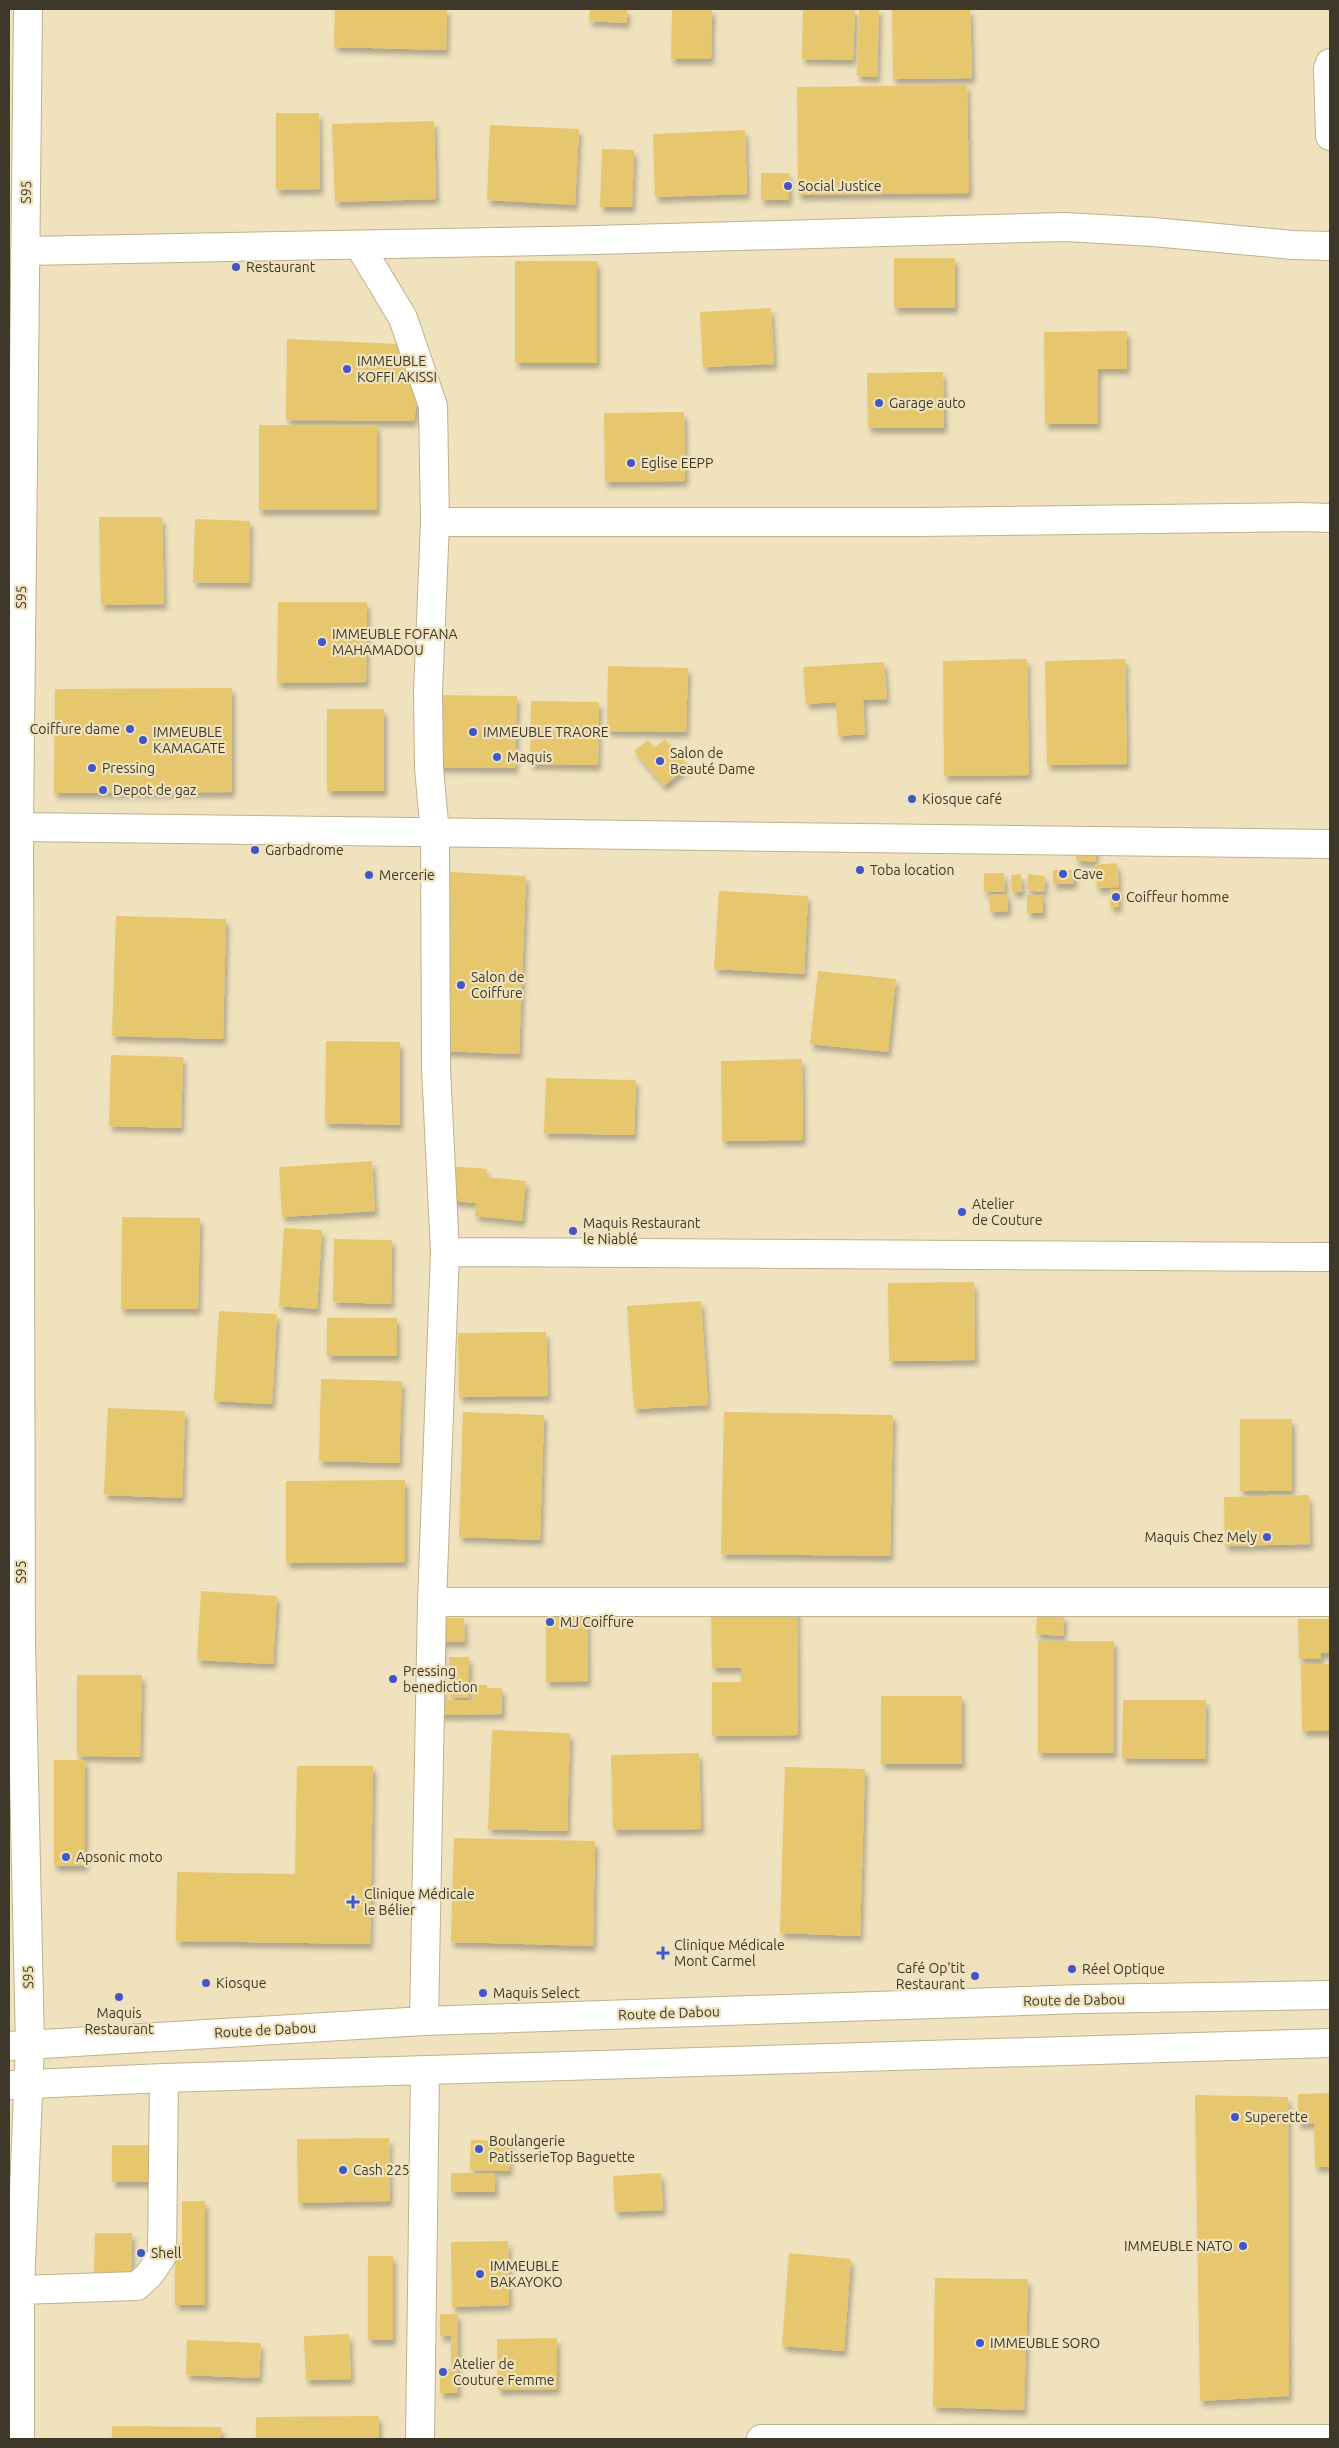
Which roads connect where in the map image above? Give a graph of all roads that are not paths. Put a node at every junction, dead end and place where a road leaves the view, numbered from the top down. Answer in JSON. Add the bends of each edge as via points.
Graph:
{"nodes":[{"id":1,"x":28,"y":9,"type":"edge"},
{"id":2,"x":18,"y":50,"type":"edge"},
{"id":3,"x":1330,"y":63,"type":"edge"},
{"id":4,"x":1330,"y":136,"type":"edge"},
{"id":5,"x":359,"y":245,"type":"junction"},
{"id":6,"x":1330,"y":246,"type":"edge"},
{"id":7,"x":25,"y":251,"type":"junction"},
{"id":8,"x":1330,"y":518,"type":"edge"},
{"id":9,"x":435,"y":522,"type":"junction"},
{"id":10,"x":19,"y":827,"type":"junction"},
{"id":11,"x":435,"y":834,"type":"junction"},
{"id":12,"x":1330,"y":844,"type":"edge"},
{"id":13,"x":445,"y":1252,"type":"junction"},
{"id":14,"x":1330,"y":1256,"type":"edge"},
{"id":15,"x":432,"y":1602,"type":"junction"},
{"id":16,"x":1330,"y":1602,"type":"edge"},
{"id":17,"x":15,"y":1642,"type":"edge"},
{"id":18,"x":1330,"y":1996,"type":"edge"},
{"id":19,"x":424,"y":2021,"type":"junction"},
{"id":20,"x":1330,"y":2043,"type":"edge"},
{"id":21,"x":19,"y":2046,"type":"edge"},
{"id":22,"x":425,"y":2072,"type":"junction"},
{"id":23,"x":164,"y":2078,"type":"junction"},
{"id":24,"x":18,"y":2085,"type":"edge"},
{"id":25,"x":20,"y":2290,"type":"junction"},
{"id":26,"x":20,"y":2439,"type":"edge"},
{"id":27,"x":420,"y":2439,"type":"edge"},
{"id":28,"x":761,"y":2439,"type":"edge"},
{"id":29,"x":1330,"y":2439,"type":"edge"}],
"edges":[{"from":1,"to":2,"type":"street","name":"S95"},
{"from":2,"to":7,"type":"street","name":"S95"},
{"from":3,"to":4,"type":"street"},
{"from":5,"to":6,"type":"street","via":[[1065,227]]},
{"from":5,"to":7,"type":"street"},
{"from":5,"to":9,"type":"street","via":[[403,318],[433,406]]},
{"from":7,"to":10,"type":"street","name":"S95"},
{"from":8,"to":9,"type":"street"},
{"from":9,"to":11,"type":"street","via":[[428,692],[429,768]]},
{"from":10,"to":11,"type":"street"},
{"from":10,"to":17,"type":"street","name":"S95"},
{"from":11,"to":12,"type":"street"},
{"from":11,"to":13,"type":"street","via":[[436,1068]]},
{"from":13,"to":14,"type":"street"},
{"from":13,"to":15,"type":"street"},
{"from":15,"to":16,"type":"street"},
{"from":15,"to":19,"type":"street"},
{"from":17,"to":21,"type":"street","name":"S95"},
{"from":18,"to":19,"type":"street","name":"Route de Dabou","via":[[1082,1999]]},
{"from":19,"to":21,"type":"street","name":"Route de Dabou"},
{"from":20,"to":22,"type":"street"},
{"from":21,"to":24,"type":"street","name":"S95"},
{"from":22,"to":23,"type":"street"},
{"from":22,"to":27,"type":"street"},
{"from":23,"to":24,"type":"street"},
{"from":23,"to":25,"type":"street","via":[[162,2256],[150,2274],[137,2286]]},
{"from":24,"to":25,"type":"street","name":"S95"},
{"from":25,"to":26,"type":"street","name":"S95"},
{"from":28,"to":29,"type":"street"}]}
